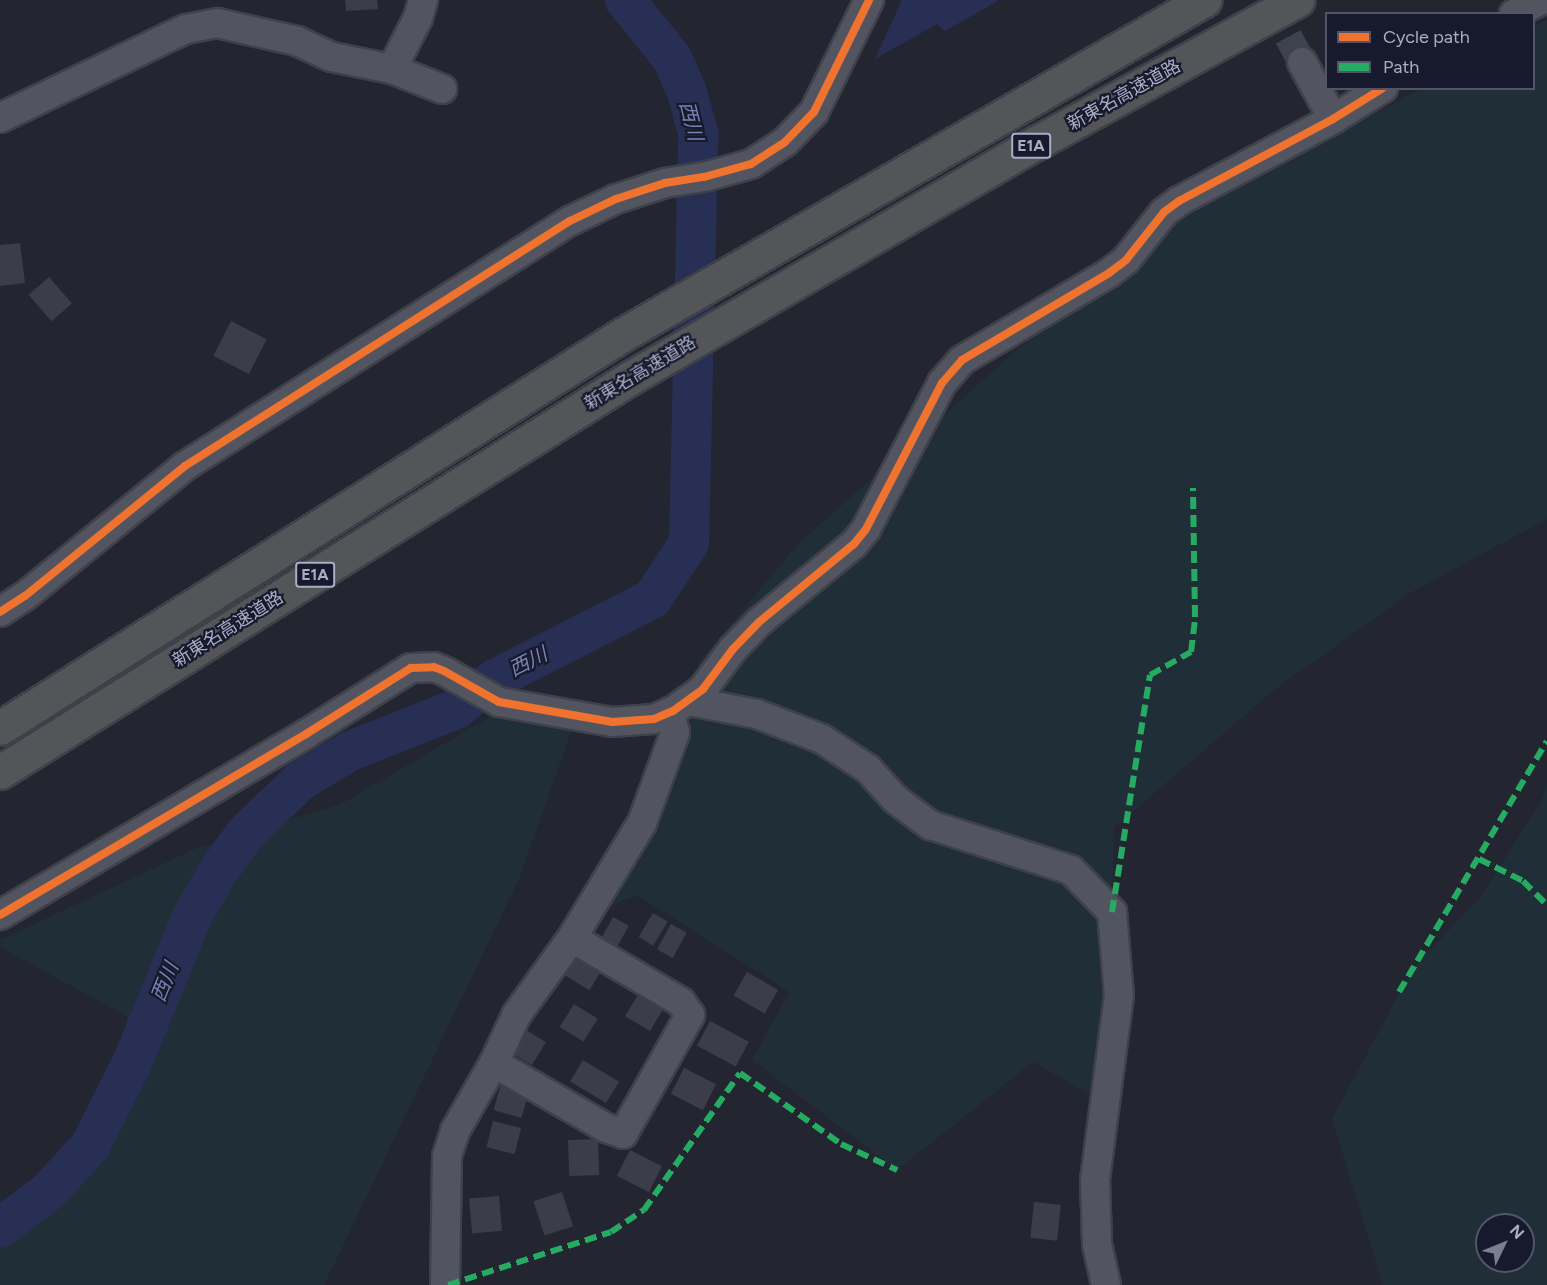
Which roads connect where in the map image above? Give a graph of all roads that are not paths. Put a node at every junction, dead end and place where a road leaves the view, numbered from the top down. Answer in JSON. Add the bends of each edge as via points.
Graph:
{"nodes":[{"id":1,"x":423,"y":0,"type":"edge"},
{"id":2,"x":869,"y":0,"type":"edge"},
{"id":3,"x":1204,"y":0,"type":"edge"},
{"id":4,"x":1297,"y":0,"type":"edge"},
{"id":5,"x":1541,"y":0,"type":"edge"},
{"id":6,"x":1518,"y":12,"type":"edge"},
{"id":7,"x":1302,"y":62,"type":"tunnel mouth"},
{"id":8,"x":392,"y":69,"type":"junction"},
{"id":9,"x":442,"y":89,"type":"dead end"},
{"id":10,"x":1380,"y":90,"type":"edge"},
{"id":11,"x":0,"y":118,"type":"edge"},
{"id":12,"x":1333,"y":119,"type":"junction"},
{"id":13,"x":0,"y":612,"type":"edge"},
{"id":14,"x":680,"y":707,"type":"junction"},
{"id":15,"x":0,"y":728,"type":"edge"},
{"id":16,"x":0,"y":772,"type":"edge"},
{"id":17,"x":0,"y":915,"type":"edge"},
{"id":18,"x":572,"y":938,"type":"junction"},
{"id":19,"x":494,"y":1063,"type":"junction"},
{"id":20,"x":445,"y":1285,"type":"edge"},
{"id":21,"x":1106,"y":1285,"type":"edge"}],
"edges":[{"from":1,"to":8,"type":"street"},
{"from":2,"to":13,"type":"street","via":[[814,112],[785,142],[751,164],[665,183],[616,199],[570,221],[185,466]]},
{"from":3,"to":15,"type":"highway","number":"E1A","via":[[622,335]]},
{"from":4,"to":16,"type":"highway","name":"新東名高速道路","number":"E1A","via":[[1036,143],[630,378]]},
{"from":5,"to":6,"type":"street"},
{"from":7,"to":12,"type":"street"},
{"from":8,"to":9,"type":"street"},
{"from":8,"to":11,"type":"street","via":[[332,57],[297,41],[217,23],[186,29]]},
{"from":10,"to":12,"type":"street"},
{"from":12,"to":14,"type":"street","via":[[1179,201],[1164,212],[1140,244],[1109,273],[962,360],[942,383],[866,529],[854,544],[746,634],[703,688]]},
{"from":14,"to":17,"type":"street","via":[[633,722],[612,722],[499,702],[434,667],[411,668]]},
{"from":14,"to":18,"type":"street","via":[[675,733],[642,823]]},
{"from":14,"to":21,"type":"street","via":[[757,714],[822,739],[868,769],[895,799],[930,825],[1071,870],[1112,912],[1119,995],[1095,1179],[1097,1244]]},
{"from":18,"to":19,"type":"street","via":[[517,1014]]},
{"from":18,"to":19,"type":"street","via":[[681,1002],[690,1015],[622,1134]]},
{"from":19,"to":20,"type":"street","via":[[455,1131],[447,1156]]}]}
